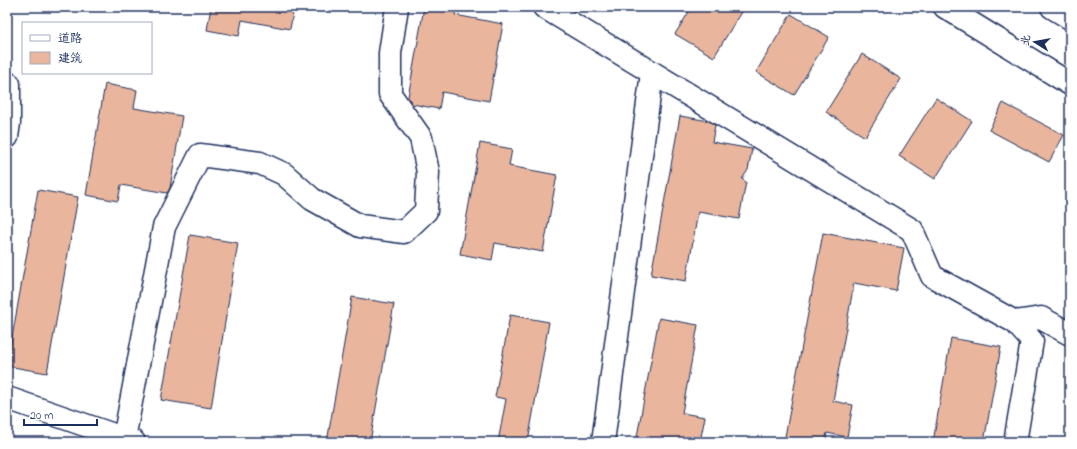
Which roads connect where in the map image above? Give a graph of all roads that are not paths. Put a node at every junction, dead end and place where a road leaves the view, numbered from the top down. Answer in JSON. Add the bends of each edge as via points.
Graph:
{"nodes":[{"id":1,"x":397,"y":7,"type":"edge"},
{"id":2,"x":544,"y":7,"type":"edge"},
{"id":3,"x":945,"y":7,"type":"edge"},
{"id":4,"x":1052,"y":7,"type":"edge"},
{"id":5,"x":1070,"y":18,"type":"edge"},
{"id":6,"x":652,"y":73,"type":"junction"},
{"id":7,"x":7,"y":84,"type":"edge"},
{"id":8,"x":1070,"y":84,"type":"edge"},
{"id":9,"x":7,"y":137,"type":"edge"},
{"id":10,"x":1015,"y":322,"type":"junction"},
{"id":11,"x":1070,"y":334,"type":"edge"},
{"id":12,"x":7,"y":398,"type":"edge"},
{"id":13,"x":87,"y":434,"type":"edge"},
{"id":14,"x":129,"y":440,"type":"edge"},
{"id":15,"x":604,"y":442,"type":"edge"},
{"id":16,"x":1016,"y":442,"type":"edge"}],
"edges":[{"from":1,"to":14,"type":"street","via":[[390,53],[390,94],[421,138],[428,172],[426,211],[404,232],[360,226],[312,199],[284,174],[260,164],[200,155],[164,227]]},
{"from":2,"to":6,"type":"street"},
{"from":3,"to":8,"type":"street"},
{"from":4,"to":5,"type":"street"},
{"from":6,"to":10,"type":"street","via":[[912,230],[932,276]]},
{"from":6,"to":15,"type":"street"},
{"from":7,"to":9,"type":"street"},
{"from":10,"to":11,"type":"street","via":[[1041,318]]},
{"from":10,"to":16,"type":"street","via":[[1032,341]]},
{"from":12,"to":13,"type":"street"},
{"from":13,"to":14,"type":"street"}]}
